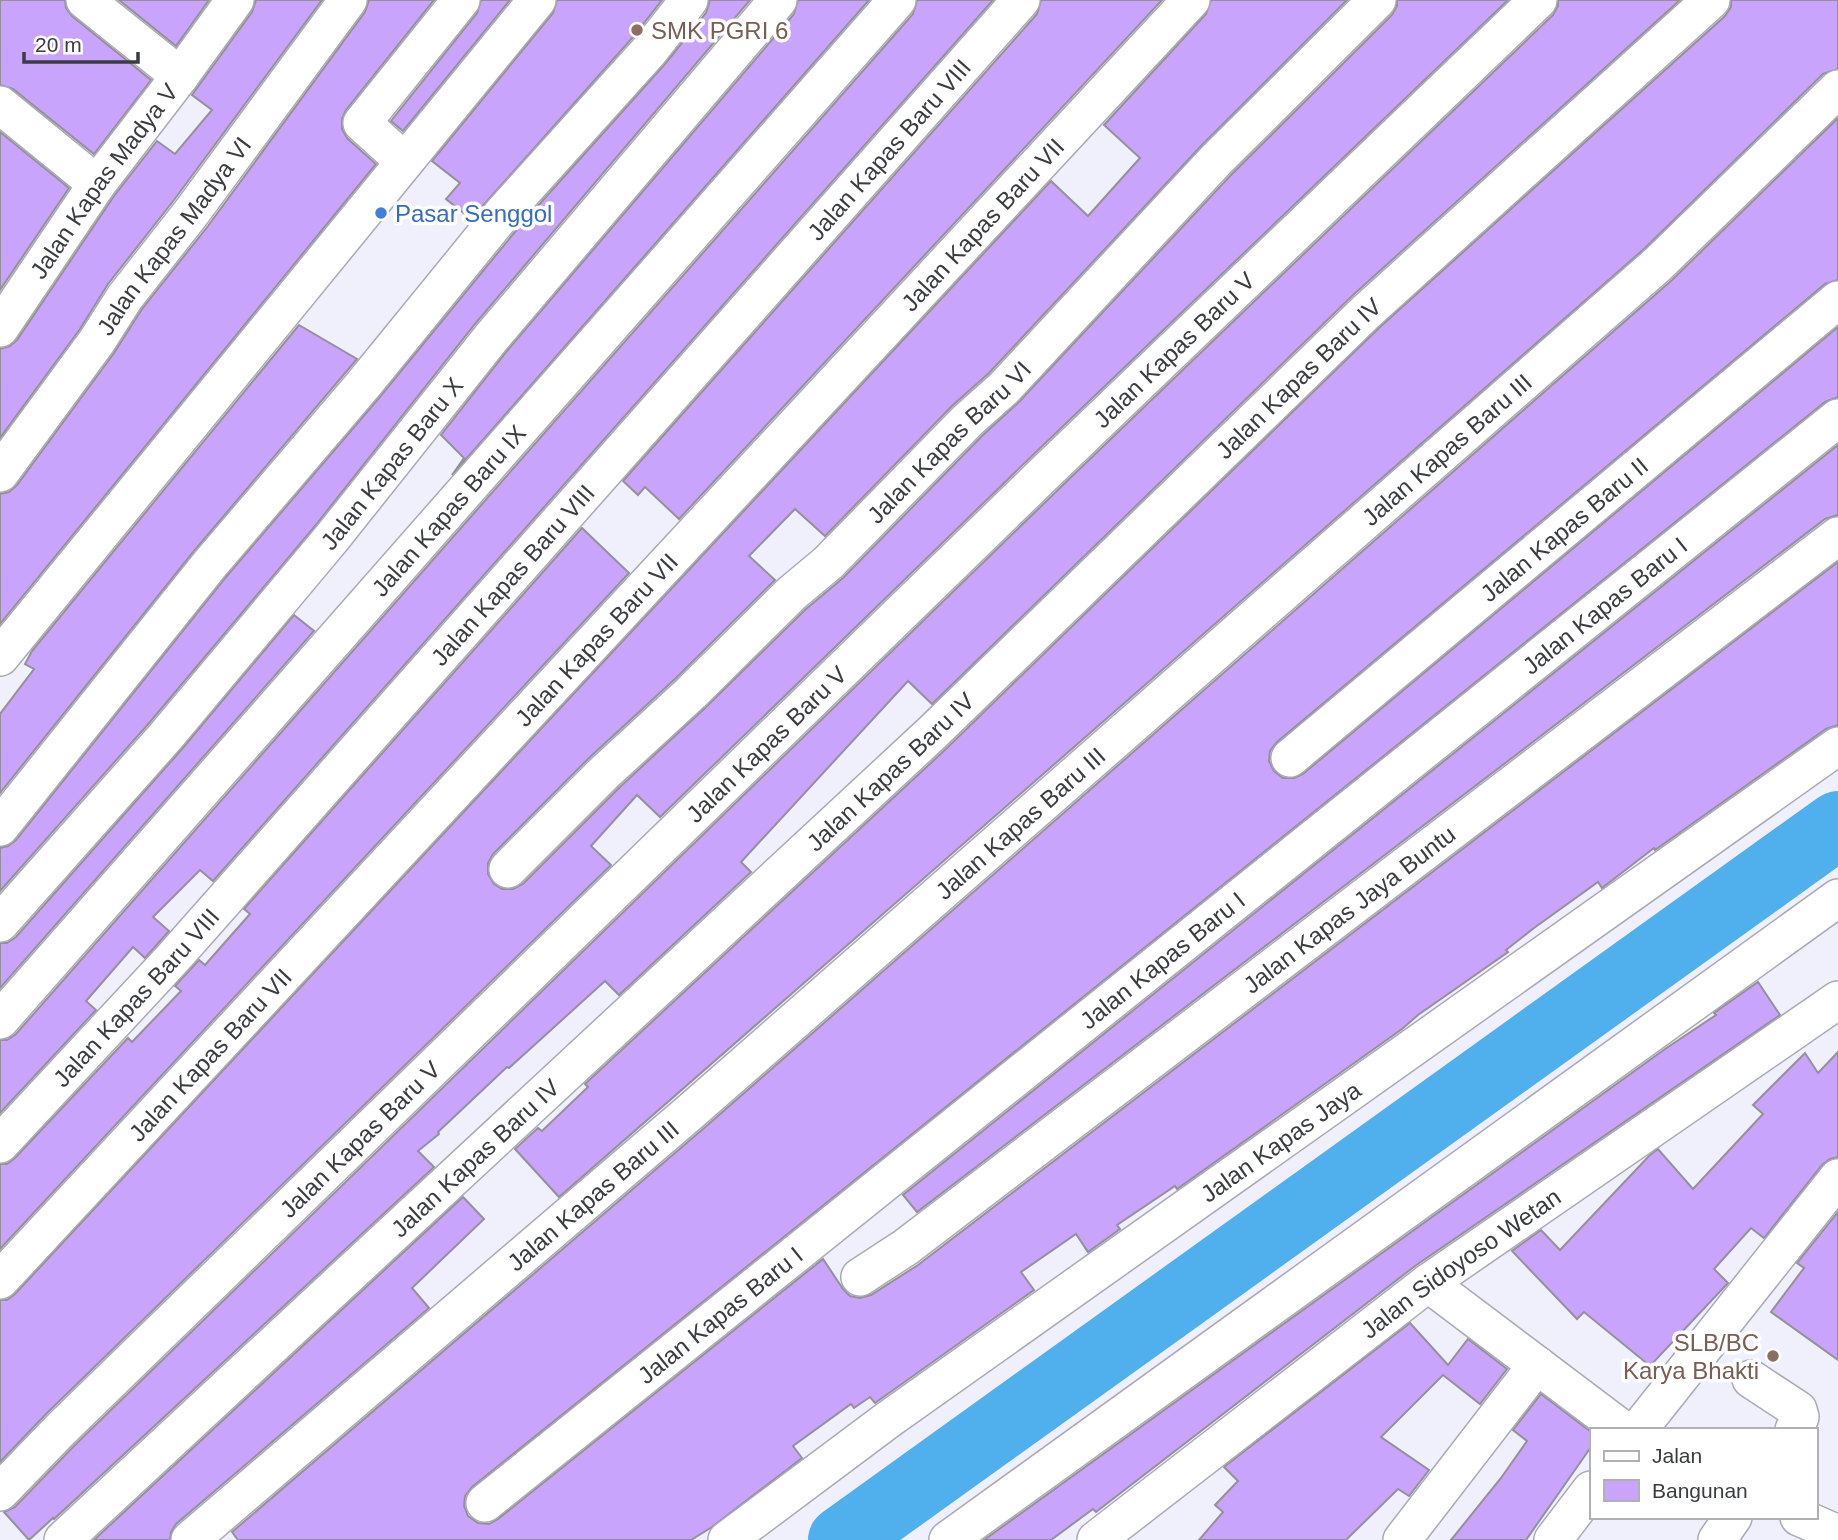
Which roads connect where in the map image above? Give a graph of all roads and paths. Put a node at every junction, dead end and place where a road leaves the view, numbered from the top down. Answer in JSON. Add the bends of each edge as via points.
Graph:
{"nodes":[{"id":1,"x":85,"y":0,"type":"edge"},
{"id":2,"x":235,"y":0,"type":"edge"},
{"id":3,"x":348,"y":0,"type":"edge"},
{"id":4,"x":461,"y":0,"type":"edge"},
{"id":5,"x":537,"y":0,"type":"edge"},
{"id":6,"x":689,"y":0,"type":"edge"},
{"id":7,"x":778,"y":0,"type":"edge"},
{"id":8,"x":897,"y":0,"type":"edge"},
{"id":9,"x":1021,"y":0,"type":"edge"},
{"id":10,"x":1191,"y":0,"type":"edge"},
{"id":11,"x":1377,"y":0,"type":"edge"},
{"id":12,"x":1538,"y":0,"type":"edge"},
{"id":13,"x":1711,"y":0,"type":"edge"},
{"id":14,"x":180,"y":76,"type":"junction"},
{"id":15,"x":1838,"y":89,"type":"edge"},
{"id":16,"x":0,"y":105,"type":"edge"},
{"id":17,"x":404,"y":161,"type":"junction"},
{"id":18,"x":97,"y":184,"type":"junction"},
{"id":19,"x":11,"y":289,"type":"edge"},
{"id":20,"x":1838,"y":300,"type":"edge"},
{"id":21,"x":0,"y":328,"type":"edge"},
{"id":22,"x":1838,"y":418,"type":"edge"},
{"id":23,"x":0,"y":472,"type":"edge"},
{"id":24,"x":1838,"y":536,"type":"edge"},
{"id":25,"x":0,"y":657,"type":"edge"},
{"id":26,"x":1838,"y":746,"type":"edge"},
{"id":27,"x":1290,"y":758,"type":"dead end"},
{"id":28,"x":0,"y":827,"type":"edge"},
{"id":29,"x":508,"y":869,"type":"dead end"},
{"id":30,"x":1838,"y":898,"type":"edge"},
{"id":31,"x":0,"y":923,"type":"edge"},
{"id":32,"x":1838,"y":1000,"type":"edge"},
{"id":33,"x":0,"y":1020,"type":"edge"},
{"id":34,"x":0,"y":1144,"type":"edge"},
{"id":35,"x":1838,"y":1178,"type":"edge"},
{"id":36,"x":860,"y":1277,"type":"dead end"},
{"id":37,"x":0,"y":1280,"type":"edge"},
{"id":38,"x":1428,"y":1283,"type":"junction"},
{"id":39,"x":1536,"y":1365,"type":"junction"},
{"id":40,"x":1751,"y":1379,"type":"dead end"},
{"id":41,"x":1620,"y":1428,"type":"edge"},
{"id":42,"x":1640,"y":1428,"type":"edge"},
{"id":43,"x":1795,"y":1428,"type":"edge"},
{"id":44,"x":1590,"y":1491,"type":"edge"},
{"id":45,"x":0,"y":1492,"type":"edge"},
{"id":46,"x":485,"y":1503,"type":"dead end"},
{"id":47,"x":1732,"y":1519,"type":"edge"},
{"id":48,"x":63,"y":1540,"type":"edge"},
{"id":49,"x":190,"y":1540,"type":"edge"},
{"id":50,"x":727,"y":1540,"type":"edge"},
{"id":51,"x":948,"y":1540,"type":"edge"},
{"id":52,"x":1096,"y":1540,"type":"edge"},
{"id":53,"x":1402,"y":1540,"type":"edge"},
{"id":54,"x":1553,"y":1540,"type":"edge"},
{"id":55,"x":1717,"y":1540,"type":"edge"}],
"edges":[{"from":1,"to":14,"type":"street"},
{"from":2,"to":14,"type":"street","name":"Jalan Kapas Madya V"},
{"from":3,"to":23,"type":"street","name":"Jalan Kapas Madya VI"},
{"from":4,"to":17,"type":"street","via":[[362,123]]},
{"from":5,"to":17,"type":"street"},
{"from":6,"to":28,"type":"street","via":[[503,213],[210,564]]},
{"from":7,"to":31,"type":"street","name":"Jalan Kapas Baru X","via":[[491,338],[331,539]]},
{"from":8,"to":33,"type":"street","name":"Jalan Kapas Baru IX"},
{"from":9,"to":34,"type":"street","name":"Jalan Kapas Baru VIII","via":[[173,958]]},
{"from":10,"to":37,"type":"street","name":"Jalan Kapas Baru VII"},
{"from":11,"to":29,"type":"street","name":"Jalan Kapas Baru VI","via":[[1216,160],[1004,388]]},
{"from":12,"to":45,"type":"street","name":"Jalan Kapas Baru V","via":[[1040,478]]},
{"from":13,"to":48,"type":"street","name":"Jalan Kapas Baru IV","via":[[1366,312],[921,742]]},
{"from":14,"to":18,"type":"street","name":"Jalan Kapas Madya V"},
{"from":15,"to":49,"type":"street","name":"Jalan Kapas Baru III","via":[[1658,264],[689,1113]]},
{"from":16,"to":18,"type":"street"},
{"from":17,"to":25,"type":"street"},
{"from":18,"to":19,"type":"street","name":"Jalan Kapas Madya V"},
{"from":19,"to":21,"type":"street","name":"Jalan Kapas Madya V"},
{"from":20,"to":27,"type":"street","name":"Jalan Kapas Baru II"},
{"from":22,"to":46,"type":"street","name":"Jalan Kapas Baru I"},
{"from":24,"to":36,"type":"street","name":"Jalan Kapas Jaya Buntu","via":[[917,1239]]},
{"from":26,"to":50,"type":"street","name":"Jalan Kapas Jaya","via":[[900,1411]]},
{"from":30,"to":51,"type":"street"},
{"from":32,"to":38,"type":"street","name":"Jalan Sidoyoso Wetan"},
{"from":35,"to":42,"type":"street"},
{"from":38,"to":39,"type":"street"},
{"from":38,"to":52,"type":"street","name":"Jalan Sidoyoso Wetan"},
{"from":39,"to":41,"type":"street"},
{"from":39,"to":53,"type":"street"},
{"from":40,"to":43,"type":"street","via":[[1798,1410]]},
{"from":44,"to":54,"type":"street"},
{"from":47,"to":55,"type":"street"}]}
